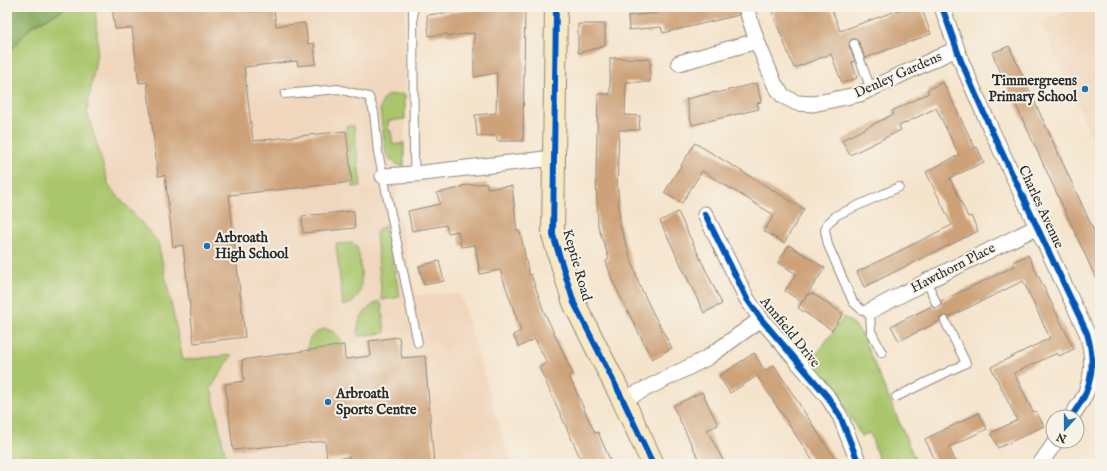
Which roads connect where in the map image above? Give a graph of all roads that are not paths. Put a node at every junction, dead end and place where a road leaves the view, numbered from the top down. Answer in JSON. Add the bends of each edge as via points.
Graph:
{"nodes":[{"id":1,"x":413,"y":7,"type":"edge"},
{"id":2,"x":556,"y":7,"type":"edge"},
{"id":3,"x":942,"y":7,"type":"edge"},
{"id":4,"x":746,"y":9,"type":"edge"},
{"id":5,"x":757,"y":40,"type":"junction"},
{"id":6,"x":854,"y":44,"type":"dead end"},
{"id":7,"x":956,"y":49,"type":"junction"},
{"id":8,"x":679,"y":62,"type":"dead end"},
{"id":9,"x":871,"y":89,"type":"junction"},
{"id":10,"x":285,"y":94,"type":"dead end"},
{"id":11,"x":553,"y":158,"type":"junction"},
{"id":12,"x":415,"y":174,"type":"junction"},
{"id":13,"x":383,"y":176,"type":"junction"},
{"id":14,"x":899,"y":187,"type":"dead end"},
{"id":15,"x":705,"y":214,"type":"dead end"},
{"id":16,"x":1037,"y":227,"type":"junction"},
{"id":17,"x":927,"y":281,"type":"junction"},
{"id":18,"x":936,"y":302,"type":"dead end"},
{"id":19,"x":870,"y":311,"type":"junction"},
{"id":20,"x":761,"y":319,"type":"junction"},
{"id":21,"x":945,"y":321,"type":"dead end"},
{"id":22,"x":418,"y":343,"type":"dead end"},
{"id":23,"x":882,"y":353,"type":"dead end"},
{"id":24,"x":896,"y":397,"type":"dead end"},
{"id":25,"x":623,"y":400,"type":"junction"},
{"id":26,"x":1076,"y":409,"type":"edge"},
{"id":27,"x":1050,"y":449,"type":"edge"},
{"id":28,"x":653,"y":464,"type":"edge"},
{"id":29,"x":858,"y":464,"type":"edge"},
{"id":30,"x":1040,"y":464,"type":"edge"}],
"edges":[{"from":1,"to":12,"type":"lane"},
{"from":2,"to":11,"type":"main road","name":"Keptie Road"},
{"from":3,"to":7,"type":"street","name":"Charles Avenue"},
{"from":4,"to":5,"type":"street","name":"Denley Gardens"},
{"from":5,"to":8,"type":"street"},
{"from":5,"to":9,"type":"street","name":"Denley Gardens","via":[[775,86],[783,96],[797,103],[813,104],[860,94]]},
{"from":6,"to":9,"type":"lane"},
{"from":7,"to":9,"type":"street","name":"Denley Gardens"},
{"from":7,"to":16,"type":"street","name":"Charles Avenue"},
{"from":10,"to":13,"type":"lane","via":[[338,89],[369,97],[374,112]]},
{"from":11,"to":12,"type":"street"},
{"from":11,"to":25,"type":"main road","name":"Keptie Road","via":[[553,235],[574,303]]},
{"from":12,"to":13,"type":"street"},
{"from":13,"to":22,"type":"lane"},
{"from":14,"to":19,"type":"lane","via":[[837,215],[827,224],[825,230],[828,245],[854,302],[862,310]]},
{"from":15,"to":20,"type":"street","name":"Annfield Drive","via":[[737,281]]},
{"from":16,"to":17,"type":"street","name":"Hawthorn Place"},
{"from":16,"to":26,"type":"street","name":"Charles Avenue","via":[[1091,346],[1092,372],[1086,394]]},
{"from":17,"to":18,"type":"lane"},
{"from":17,"to":19,"type":"street","name":"Hawthorn Place"},
{"from":19,"to":23,"type":"lane","via":[[871,331]]},
{"from":20,"to":25,"type":"street","name":"Annfield Drive","via":[[707,358]]},
{"from":20,"to":29,"type":"street","name":"Annfield Drive","via":[[840,416]]},
{"from":21,"to":24,"type":"lane","via":[[966,363]]},
{"from":25,"to":28,"type":"main road","name":"Keptie Road"},
{"from":27,"to":30,"type":"street"}]}
